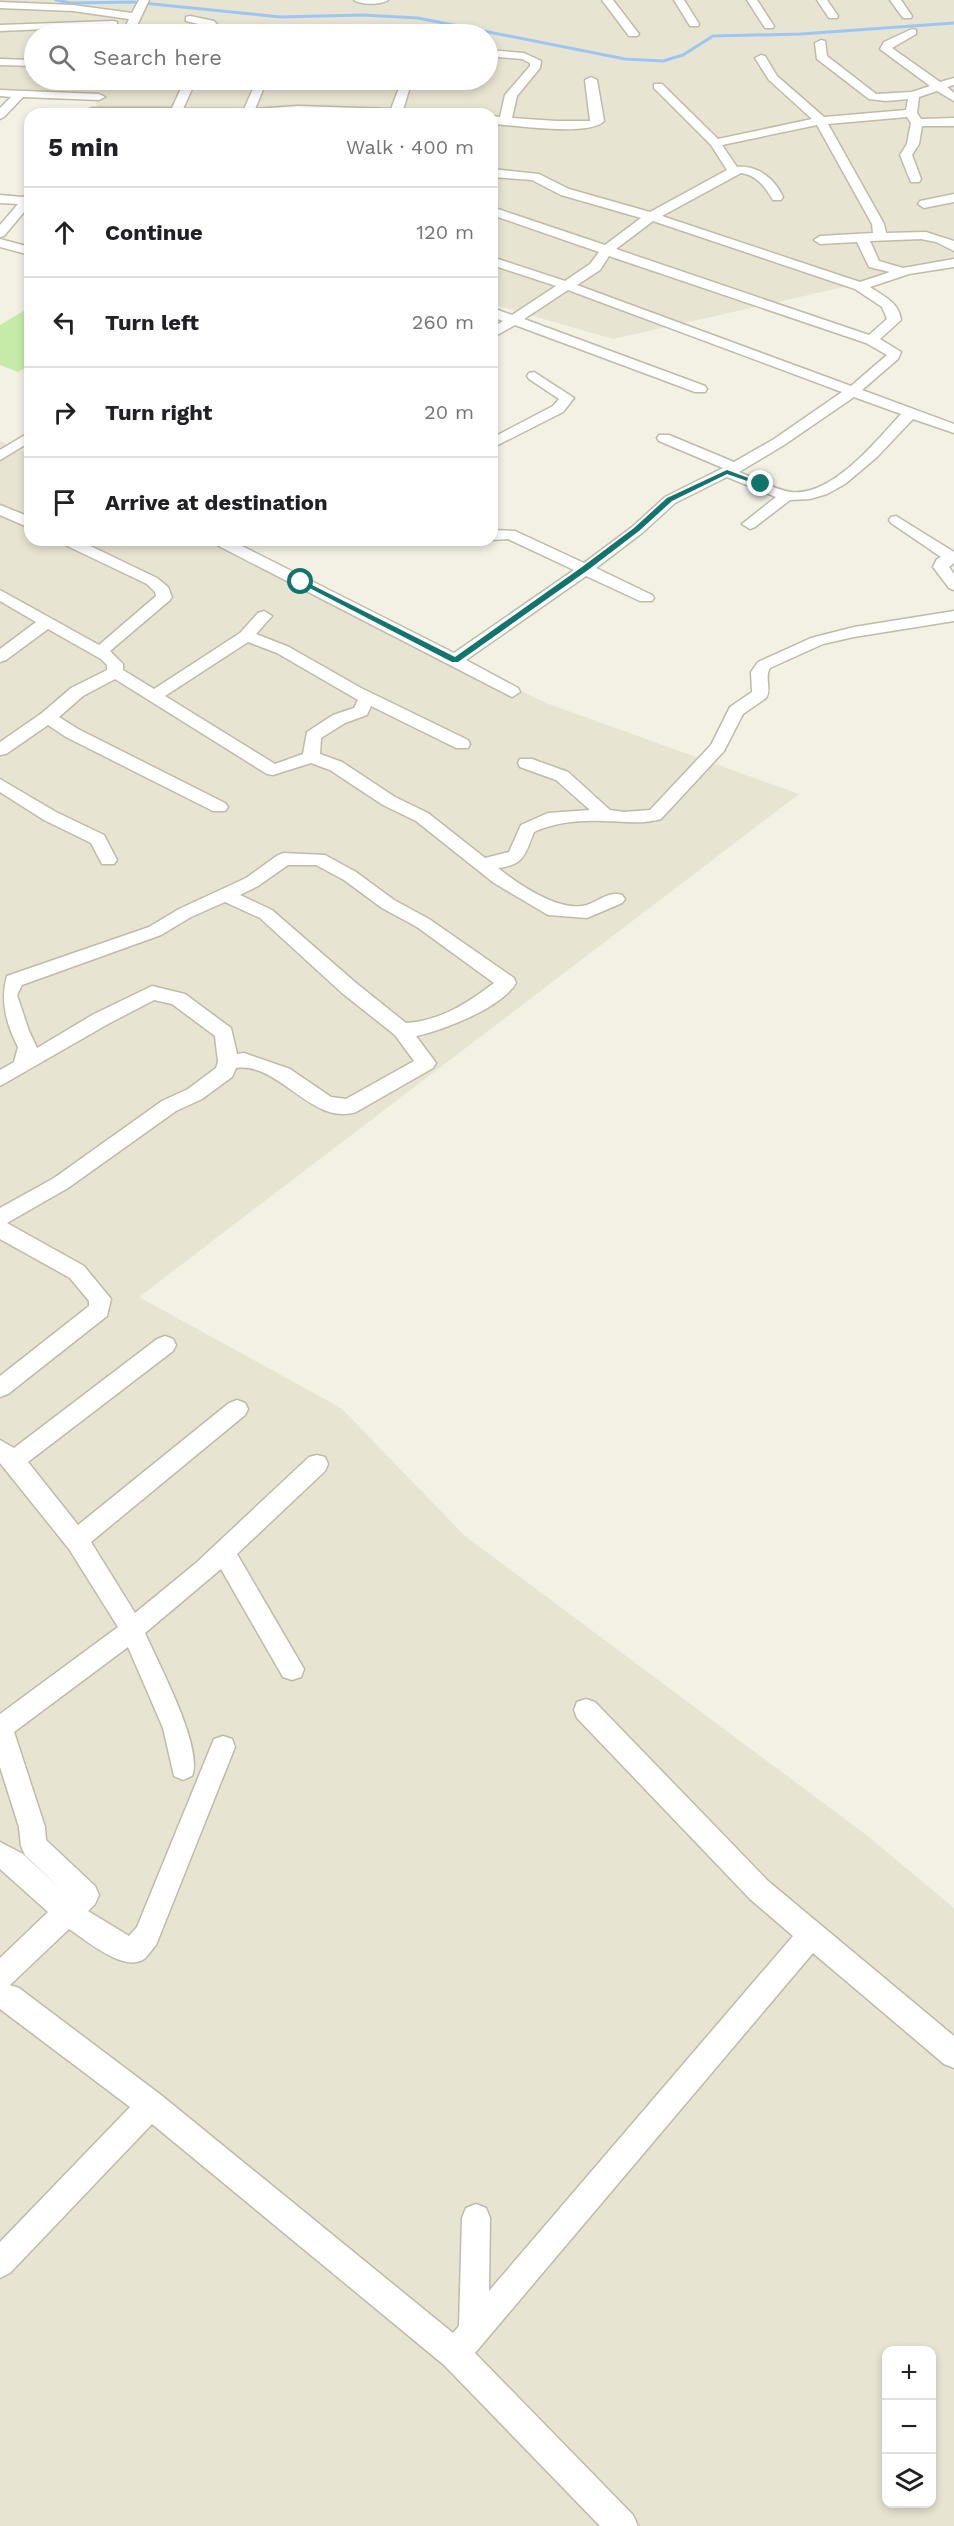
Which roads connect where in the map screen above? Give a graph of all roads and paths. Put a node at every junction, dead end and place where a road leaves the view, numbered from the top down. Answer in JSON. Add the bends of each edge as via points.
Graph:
{"nodes":[{"id":1,"x":359,"y":0,"type":"edge"},
{"id":2,"x":383,"y":0,"type":"edge"},
{"id":3,"x":607,"y":0,"type":"edge"},
{"id":4,"x":679,"y":0,"type":"edge"},
{"id":5,"x":752,"y":0,"type":"edge"},
{"id":6,"x":822,"y":0,"type":"edge"},
{"id":7,"x":895,"y":0,"type":"edge"},
{"id":8,"x":0,"y":5,"type":"edge"},
{"id":9,"x":138,"y":13,"type":"edge"},
{"id":10,"x":832,"y":16,"type":"dead end"},
{"id":11,"x":907,"y":16,"type":"dead end"},
{"id":12,"x":190,"y":19,"type":"dead end"},
{"id":13,"x":37,"y":24,"type":"edge"},
{"id":14,"x":211,"y":24,"type":"edge"},
{"id":15,"x":694,"y":24,"type":"dead end"},
{"id":16,"x":24,"y":25,"type":"edge"},
{"id":17,"x":769,"y":26,"type":"dead end"},
{"id":18,"x":0,"y":28,"type":"edge"},
{"id":19,"x":912,"y":32,"type":"dead end"},
{"id":20,"x":633,"y":34,"type":"dead end"},
{"id":21,"x":821,"y":43,"type":"dead end"},
{"id":22,"x":498,"y":54,"type":"edge"},
{"id":23,"x":761,"y":58,"type":"dead end"},
{"id":24,"x":0,"y":62,"type":"edge"},
{"id":25,"x":24,"y":63,"type":"edge"},
{"id":26,"x":591,"y":80,"type":"dead end"},
{"id":27,"x":954,"y":81,"type":"edge"},
{"id":28,"x":658,"y":86,"type":"dead end"},
{"id":29,"x":937,"y":87,"type":"junction"},
{"id":30,"x":185,"y":90,"type":"edge"},
{"id":31,"x":259,"y":90,"type":"edge"},
{"id":32,"x":404,"y":90,"type":"edge"},
{"id":33,"x":0,"y":93,"type":"edge"},
{"id":34,"x":20,"y":94,"type":"junction"},
{"id":35,"x":914,"y":95,"type":"junction"},
{"id":36,"x":954,"y":98,"type":"edge"},
{"id":37,"x":94,"y":108,"type":"edge"},
{"id":38,"x":177,"y":108,"type":"edge"},
{"id":39,"x":254,"y":108,"type":"edge"},
{"id":40,"x":397,"y":108,"type":"edge"},
{"id":41,"x":0,"y":116,"type":"edge"},
{"id":42,"x":914,"y":118,"type":"junction"},
{"id":43,"x":498,"y":120,"type":"edge"},
{"id":44,"x":505,"y":121,"type":"junction"},
{"id":45,"x":821,"y":121,"type":"junction"},
{"id":46,"x":954,"y":122,"type":"edge"},
{"id":47,"x":715,"y":143,"type":"junction"},
{"id":48,"x":734,"y":171,"type":"junction"},
{"id":49,"x":498,"y":174,"type":"edge"},
{"id":50,"x":915,"y":179,"type":"dead end"},
{"id":51,"x":777,"y":197,"type":"dead end"},
{"id":52,"x":954,"y":198,"type":"edge"},
{"id":53,"x":0,"y":199,"type":"edge"},
{"id":54,"x":24,"y":199,"type":"edge"},
{"id":55,"x":924,"y":204,"type":"dead end"},
{"id":56,"x":24,"y":205,"type":"edge"},
{"id":57,"x":498,"y":213,"type":"edge"},
{"id":58,"x":649,"y":216,"type":"junction"},
{"id":59,"x":0,"y":233,"type":"edge"},
{"id":60,"x":880,"y":236,"type":"junction"},
{"id":61,"x":862,"y":238,"type":"junction"},
{"id":62,"x":820,"y":240,"type":"dead end"},
{"id":63,"x":0,"y":243,"type":"edge"},
{"id":64,"x":954,"y":247,"type":"edge"},
{"id":65,"x":24,"y":249,"type":"edge"},
{"id":66,"x":606,"y":249,"type":"junction"},
{"id":67,"x":498,"y":263,"type":"edge"},
{"id":68,"x":954,"y":263,"type":"edge"},
{"id":69,"x":904,"y":272,"type":"junction"},
{"id":70,"x":568,"y":286,"type":"junction"},
{"id":71,"x":860,"y":286,"type":"junction"},
{"id":72,"x":498,"y":314,"type":"edge"},
{"id":73,"x":513,"y":320,"type":"junction"},
{"id":74,"x":498,"y":330,"type":"edge"},
{"id":75,"x":871,"y":340,"type":"junction"},
{"id":76,"x":534,"y":376,"type":"dead end"},
{"id":77,"x":700,"y":389,"type":"dead end"},
{"id":78,"x":853,"y":391,"type":"junction"},
{"id":79,"x":911,"y":411,"type":"junction"},
{"id":80,"x":954,"y":429,"type":"edge"},
{"id":81,"x":0,"y":437,"type":"edge"},
{"id":82,"x":664,"y":438,"type":"dead end"},
{"id":83,"x":24,"y":439,"type":"edge"},
{"id":84,"x":498,"y":441,"type":"edge"},
{"id":85,"x":15,"y":444,"type":"junction"},
{"id":86,"x":24,"y":448,"type":"edge"},
{"id":87,"x":0,"y":456,"type":"edge"},
{"id":88,"x":731,"y":470,"type":"junction"},
{"id":89,"x":788,"y":496,"type":"junction"},
{"id":90,"x":0,"y":509,"type":"edge"},
{"id":91,"x":24,"y":520,"type":"edge"},
{"id":92,"x":896,"y":520,"type":"dead end"},
{"id":93,"x":750,"y":524,"type":"dead end"},
{"id":94,"x":498,"y":535,"type":"edge"},
{"id":95,"x":79,"y":546,"type":"edge"},
{"id":96,"x":234,"y":546,"type":"edge"},
{"id":97,"x":953,"y":558,"type":"edge"},
{"id":98,"x":585,"y":569,"type":"junction"},
{"id":99,"x":954,"y":585,"type":"edge"},
{"id":100,"x":0,"y":595,"type":"edge"},
{"id":101,"x":646,"y":598,"type":"dead end"},
{"id":102,"x":924,"y":602,"type":"dead end"},
{"id":103,"x":264,"y":616,"type":"dead end"},
{"id":104,"x":954,"y":616,"type":"edge"},
{"id":105,"x":937,"y":618,"type":"junction"},
{"id":106,"x":48,"y":622,"type":"junction"},
{"id":107,"x":246,"y":636,"type":"junction"},
{"id":108,"x":100,"y":652,"type":"junction"},
{"id":109,"x":0,"y":657,"type":"edge"},
{"id":110,"x":455,"y":660,"type":"junction"},
{"id":111,"x":115,"y":672,"type":"junction"},
{"id":112,"x":512,"y":692,"type":"dead end"},
{"id":113,"x":153,"y":697,"type":"junction"},
{"id":114,"x":367,"y":697,"type":"junction"},
{"id":115,"x":48,"y":717,"type":"junction"},
{"id":116,"x":462,"y":744,"type":"dead end"},
{"id":117,"x":0,"y":750,"type":"edge"},
{"id":118,"x":311,"y":757,"type":"junction"},
{"id":119,"x":526,"y":763,"type":"dead end"},
{"id":120,"x":0,"y":784,"type":"edge"},
{"id":121,"x":219,"y":807,"type":"dead end"},
{"id":122,"x":606,"y":815,"type":"junction"},
{"id":123,"x":108,"y":860,"type":"dead end"},
{"id":124,"x":481,"y":864,"type":"junction"},
{"id":125,"x":223,"y":894,"type":"junction"},
{"id":126,"x":616,"y":899,"type":"dead end"},
{"id":127,"x":4,"y":996,"type":"edge"},
{"id":128,"x":402,"y":1030,"type":"junction"},
{"id":129,"x":228,"y":1062,"type":"junction"},
{"id":130,"x":23,"y":1064,"type":"junction"},
{"id":131,"x":0,"y":1079,"type":"edge"},
{"id":132,"x":0,"y":1218,"type":"edge"},
{"id":133,"x":0,"y":1229,"type":"edge"},
{"id":134,"x":165,"y":1345,"type":"dead end"},
{"id":135,"x":0,"y":1388,"type":"edge"},
{"id":136,"x":237,"y":1409,"type":"dead end"},
{"id":137,"x":7,"y":1455,"type":"edge"},
{"id":138,"x":317,"y":1464,"type":"dead end"},
{"id":139,"x":76,"y":1540,"type":"junction"},
{"id":140,"x":224,"y":1552,"type":"junction"},
{"id":141,"x":132,"y":1630,"type":"junction"},
{"id":142,"x":292,"y":1669,"type":"dead end"},
{"id":143,"x":586,"y":1710,"type":"dead end"},
{"id":144,"x":0,"y":1728,"type":"edge"},
{"id":145,"x":223,"y":1747,"type":"dead end"},
{"id":146,"x":183,"y":1768,"type":"dead end"},
{"id":147,"x":34,"y":1846,"type":"junction"},
{"id":148,"x":7,"y":1858,"type":"edge"},
{"id":149,"x":77,"y":1904,"type":"junction"},
{"id":150,"x":811,"y":1935,"type":"junction"},
{"id":151,"x":0,"y":1976,"type":"edge"},
{"id":152,"x":0,"y":1996,"type":"edge"},
{"id":153,"x":954,"y":2054,"type":"edge"},
{"id":154,"x":151,"y":2105,"type":"junction"},
{"id":155,"x":476,"y":2218,"type":"dead end"},
{"id":156,"x":0,"y":2264,"type":"edge"},
{"id":157,"x":464,"y":2344,"type":"junction"},
{"id":158,"x":622,"y":2526,"type":"edge"}],
"edges":[{"from":1,"to":2,"type":"street"},
{"from":3,"to":20,"type":"street"},
{"from":4,"to":15,"type":"street"},
{"from":5,"to":17,"type":"street"},
{"from":6,"to":10,"type":"street"},
{"from":7,"to":11,"type":"street"},
{"from":8,"to":9,"type":"street"},
{"from":9,"to":13,"type":"street"},
{"from":12,"to":14,"type":"street"},
{"from":16,"to":18,"type":"street"},
{"from":19,"to":29,"type":"street","via":[[885,47]]},
{"from":21,"to":35,"type":"street","via":[[821,57],[873,97]]},
{"from":22,"to":44,"type":"street","via":[[536,61],[511,95]]},
{"from":23,"to":45,"type":"street","via":[[773,78]]},
{"from":24,"to":25,"type":"street"},
{"from":26,"to":44,"type":"street","via":[[598,121],[593,124]]},
{"from":27,"to":29,"type":"street"},
{"from":28,"to":47,"type":"street"},
{"from":29,"to":35,"type":"street"},
{"from":29,"to":36,"type":"street"},
{"from":30,"to":38,"type":"street"},
{"from":31,"to":39,"type":"street"},
{"from":32,"to":40,"type":"street"},
{"from":33,"to":34,"type":"street"},
{"from":34,"to":37,"type":"street","via":[[101,93]]},
{"from":34,"to":41,"type":"street"},
{"from":35,"to":42,"type":"street"},
{"from":42,"to":45,"type":"street"},
{"from":42,"to":46,"type":"street"},
{"from":42,"to":50,"type":"street","via":[[913,144],[906,155]]},
{"from":43,"to":44,"type":"street"},
{"from":45,"to":47,"type":"street"},
{"from":45,"to":60,"type":"street","via":[[878,224]]},
{"from":47,"to":48,"type":"street"},
{"from":48,"to":51,"type":"street","via":[[748,171],[764,178]]},
{"from":48,"to":58,"type":"street"},
{"from":49,"to":58,"type":"street","via":[[535,177],[565,192]]},
{"from":52,"to":55,"type":"street"},
{"from":53,"to":54,"type":"street"},
{"from":56,"to":59,"type":"street"},
{"from":57,"to":66,"type":"street"},
{"from":58,"to":66,"type":"street"},
{"from":58,"to":71,"type":"street"},
{"from":60,"to":61,"type":"street"},
{"from":60,"to":64,"type":"street","via":[[931,236]]},
{"from":61,"to":62,"type":"street"},
{"from":61,"to":69,"type":"street","via":[[874,264]]},
{"from":63,"to":65,"type":"street"},
{"from":66,"to":70,"type":"street","via":[[595,267]]},
{"from":66,"to":75,"type":"street"},
{"from":67,"to":70,"type":"street"},
{"from":68,"to":69,"type":"street"},
{"from":69,"to":71,"type":"street"},
{"from":70,"to":73,"type":"street"},
{"from":70,"to":78,"type":"street"},
{"from":71,"to":75,"type":"street","via":[[887,303],[895,314],[894,320]]},
{"from":72,"to":73,"type":"street"},
{"from":73,"to":74,"type":"street"},
{"from":73,"to":77,"type":"street"},
{"from":75,"to":78,"type":"street","via":[[894,352],[893,356]]},
{"from":76,"to":84,"type":"street","via":[[567,398],[558,409]]},
{"from":78,"to":79,"type":"street"},
{"from":78,"to":88,"type":"street"},
{"from":79,"to":80,"type":"street"},
{"from":79,"to":89,"type":"street","via":[[859,467],[813,494]]},
{"from":81,"to":85,"type":"street"},
{"from":82,"to":88,"type":"street"},
{"from":83,"to":85,"type":"street"},
{"from":85,"to":86,"type":"street"},
{"from":85,"to":87,"type":"street"},
{"from":88,"to":89,"type":"street"},
{"from":88,"to":98,"type":"street","via":[[670,500]]},
{"from":89,"to":93,"type":"street"},
{"from":90,"to":91,"type":"street"},
{"from":92,"to":97,"type":"street"},
{"from":94,"to":98,"type":"street","via":[[510,534]]},
{"from":95,"to":108,"type":"street","via":[[163,590],[164,597]]},
{"from":96,"to":110,"type":"street"},
{"from":97,"to":99,"type":"street","via":[[942,562],[941,567]]},
{"from":98,"to":101,"type":"street"},
{"from":98,"to":110,"type":"street"},
{"from":100,"to":106,"type":"street"},
{"from":102,"to":105,"type":"street"},
{"from":103,"to":107,"type":"street"},
{"from":104,"to":105,"type":"street"},
{"from":105,"to":122,"type":"street","via":[[817,641],[765,665],[759,672],[760,694],[736,711],[718,747],[655,815]]},
{"from":106,"to":108,"type":"street"},
{"from":106,"to":109,"type":"street"},
{"from":107,"to":113,"type":"street"},
{"from":107,"to":114,"type":"street","via":[[284,650]]},
{"from":108,"to":111,"type":"street","via":[[115,664]]},
{"from":110,"to":112,"type":"street"},
{"from":111,"to":113,"type":"street"},
{"from":111,"to":115,"type":"street","via":[[77,692]]},
{"from":113,"to":118,"type":"street","via":[[273,770]]},
{"from":114,"to":116,"type":"street"},
{"from":114,"to":118,"type":"street","via":[[361,711],[339,719],[313,736]]},
{"from":115,"to":117,"type":"street"},
{"from":115,"to":121,"type":"street","via":[[72,734]]},
{"from":118,"to":124,"type":"street","via":[[336,766],[388,801],[422,817]]},
{"from":119,"to":122,"type":"street","via":[[562,776]]},
{"from":120,"to":123,"type":"street","via":[[50,816],[98,839]]},
{"from":122,"to":124,"type":"street","via":[[548,819],[526,829],[516,856]]},
{"from":124,"to":126,"type":"street","via":[[554,911],[587,912]]},
{"from":125,"to":127,"type":"street","via":[[155,931],[14,981]]},
{"from":125,"to":128,"type":"street","via":[[266,914]]},
{"from":125,"to":128,"type":"street","via":[[252,882],[284,859],[319,859],[423,923],[507,983],[453,1019],[418,1030]]},
{"from":127,"to":130,"type":"street","via":[[28,1047]]},
{"from":128,"to":129,"type":"street","via":[[426,1063],[349,1107],[326,1104],[283,1074],[244,1060]]},
{"from":129,"to":130,"type":"street","via":[[224,1033],[177,999],[152,993]]},
{"from":129,"to":132,"type":"street","via":[[225,1072],[195,1094],[169,1106],[61,1183]]},
{"from":130,"to":131,"type":"street"},
{"from":133,"to":135,"type":"street","via":[[77,1272],[100,1299],[99,1310]]},
{"from":134,"to":137,"type":"street"},
{"from":136,"to":139,"type":"street"},
{"from":137,"to":139,"type":"street"},
{"from":138,"to":140,"type":"street"},
{"from":139,"to":141,"type":"street","via":[[119,1603]]},
{"from":140,"to":141,"type":"street"},
{"from":140,"to":142,"type":"street"},
{"from":141,"to":144,"type":"street"},
{"from":141,"to":146,"type":"street","via":[[175,1728]]},
{"from":143,"to":150,"type":"street","via":[[759,1890]]},
{"from":144,"to":147,"type":"street","via":[[29,1817]]},
{"from":145,"to":149,"type":"street","via":[[141,1944],[134,1950],[123,1949]]},
{"from":147,"to":148,"type":"street"},
{"from":147,"to":149,"type":"street"},
{"from":148,"to":149,"type":"street"},
{"from":149,"to":151,"type":"street"},
{"from":150,"to":153,"type":"street"},
{"from":150,"to":157,"type":"street"},
{"from":152,"to":154,"type":"street","via":[[9,1998]]},
{"from":154,"to":156,"type":"street"},
{"from":154,"to":157,"type":"street"},
{"from":155,"to":157,"type":"street"},
{"from":157,"to":158,"type":"street"}]}
